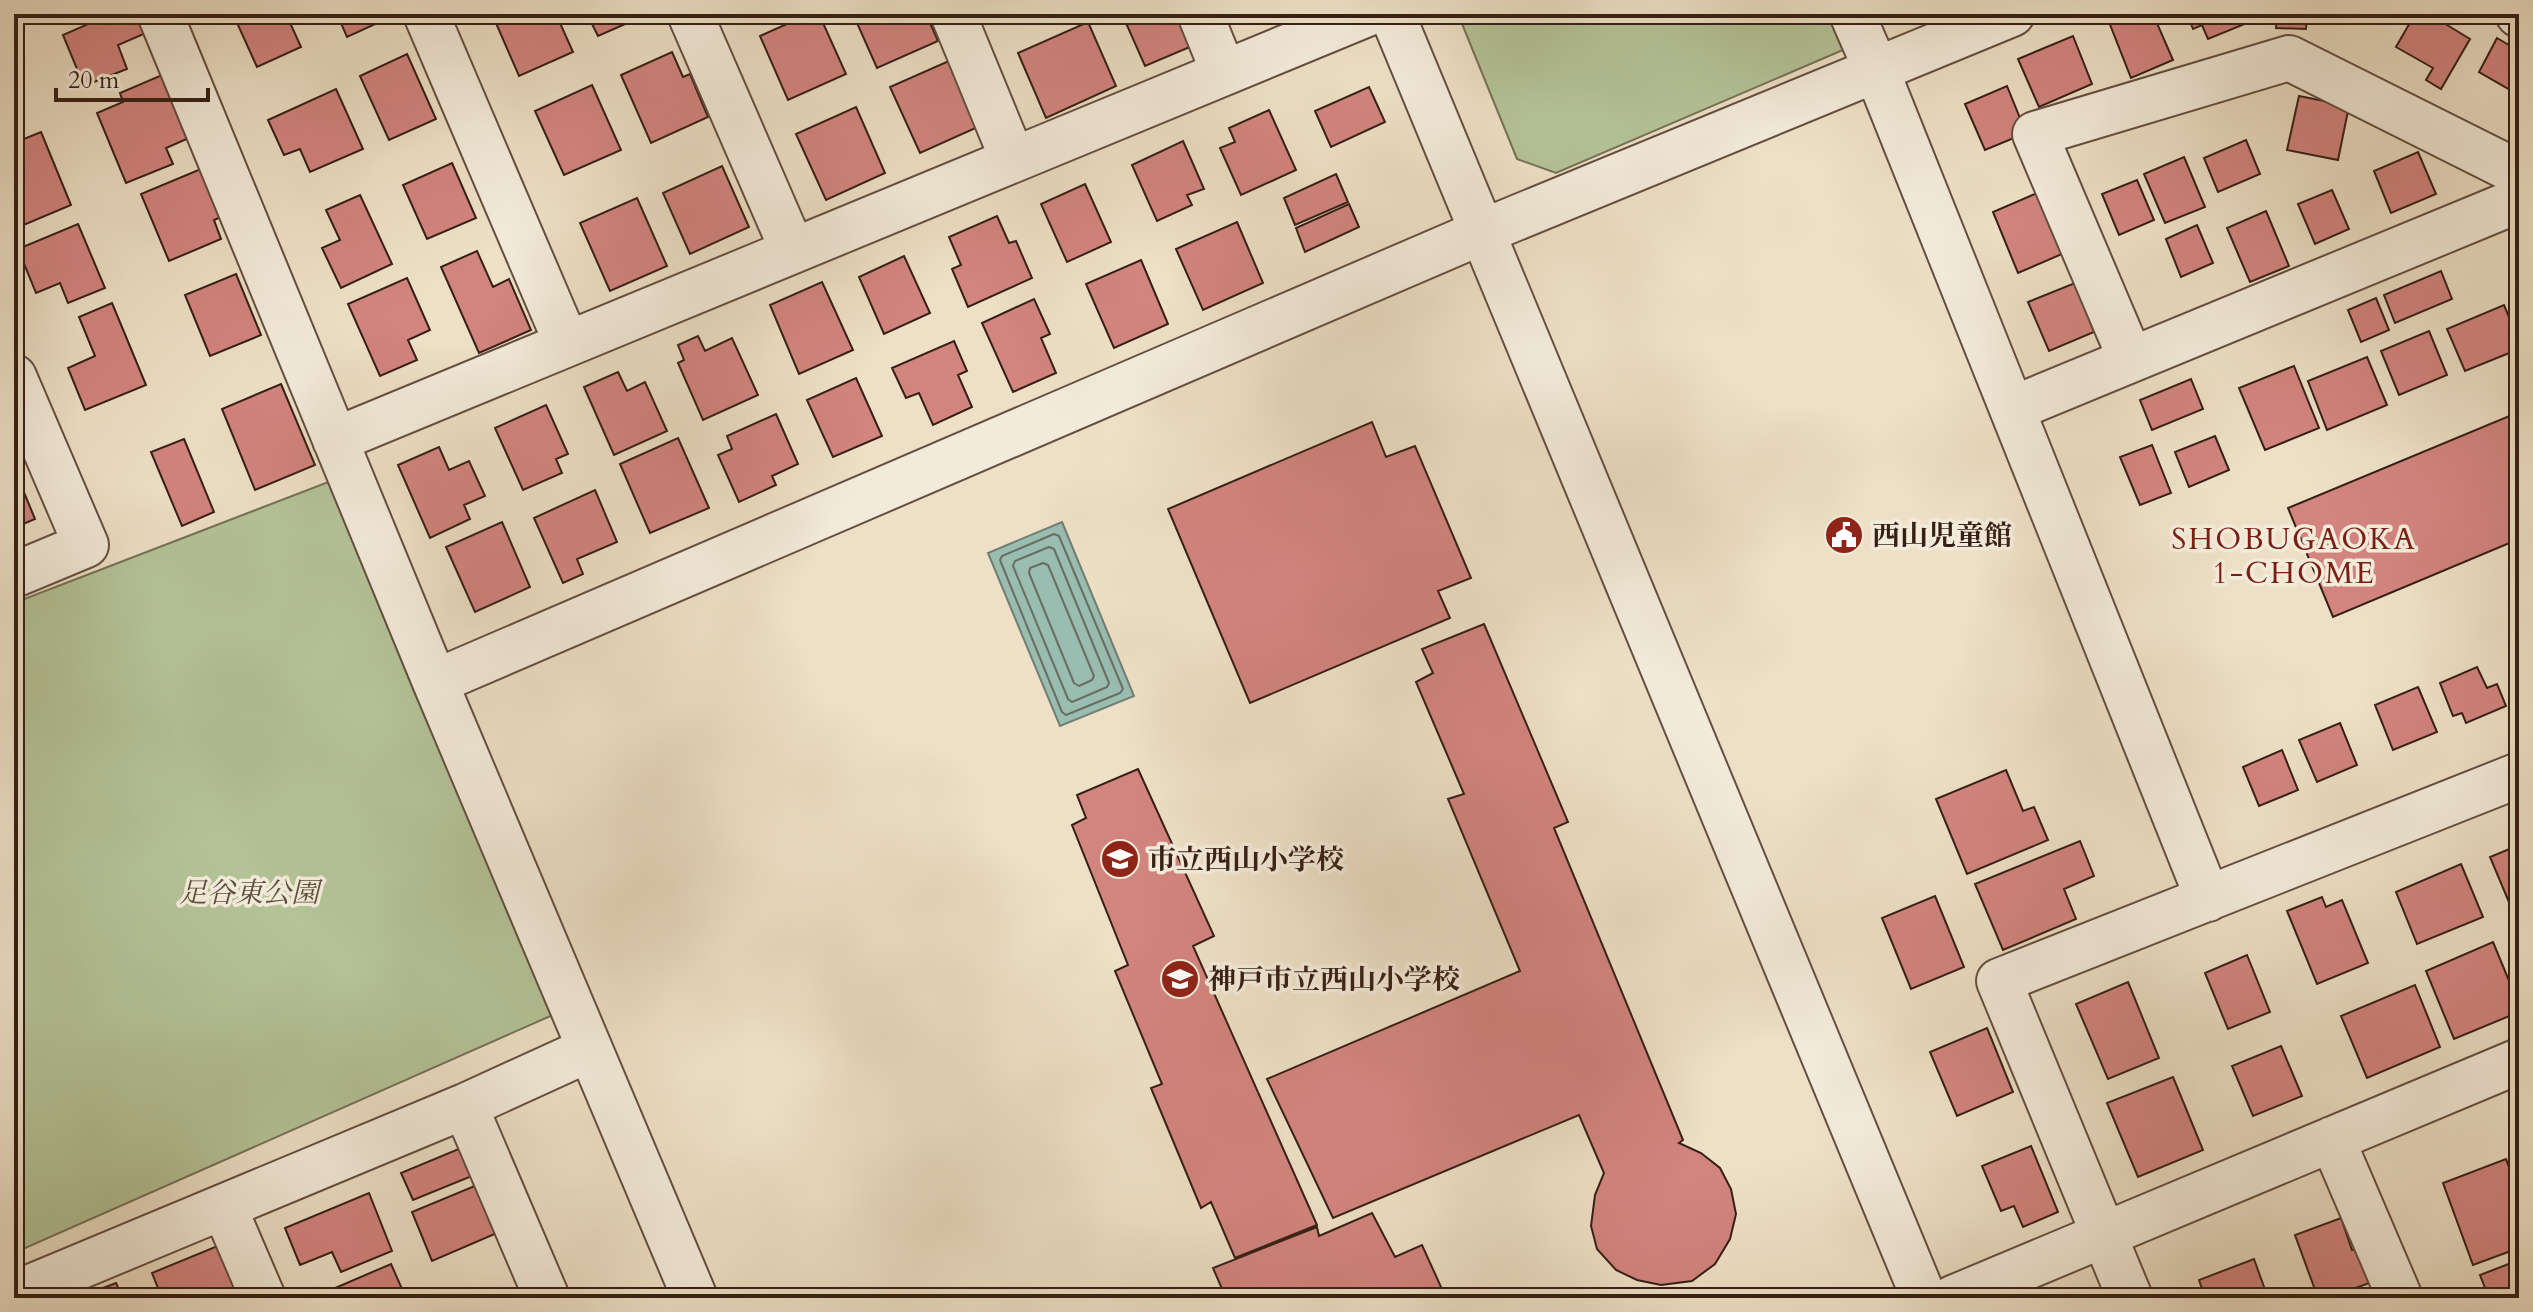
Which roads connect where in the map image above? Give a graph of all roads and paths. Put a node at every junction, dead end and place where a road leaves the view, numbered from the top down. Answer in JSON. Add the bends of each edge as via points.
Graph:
{"nodes":[{"id":1,"x":160,"y":14,"type":"edge"},
{"id":2,"x":426,"y":14,"type":"edge"},
{"id":3,"x":690,"y":14,"type":"edge"},
{"id":4,"x":953,"y":14,"type":"edge"},
{"id":5,"x":1200,"y":14,"type":"edge"},
{"id":6,"x":1367,"y":14,"type":"edge"},
{"id":7,"x":1392,"y":14,"type":"edge"},
{"id":8,"x":1852,"y":14,"type":"edge"},
{"id":9,"x":2012,"y":14,"type":"edge"},
{"id":10,"x":1876,"y":69,"type":"junction"},
{"id":11,"x":1224,"y":73,"type":"junction"},
{"id":12,"x":1013,"y":160,"type":"junction"},
{"id":13,"x":2519,"y":173,"type":"edge"},
{"id":14,"x":2519,"y":200,"type":"edge"},
{"id":15,"x":1482,"y":232,"type":"junction"},
{"id":16,"x":793,"y":251,"type":"junction"},
{"id":17,"x":567,"y":344,"type":"junction"},
{"id":18,"x":2131,"y":360,"type":"junction"},
{"id":19,"x":14,"y":377,"type":"edge"},
{"id":20,"x":2012,"y":409,"type":"junction"},
{"id":21,"x":335,"y":440,"type":"junction"},
{"id":22,"x":14,"y":575,"type":"edge"},
{"id":23,"x":435,"y":682,"type":"junction"},
{"id":24,"x":2519,"y":775,"type":"edge"},
{"id":25,"x":2208,"y":899,"type":"junction"},
{"id":26,"x":590,"y":1049,"type":"junction"},
{"id":27,"x":2519,"y":1061,"type":"edge"},
{"id":28,"x":465,"y":1106,"type":"junction"},
{"id":29,"x":2332,"y":1139,"type":"junction"},
{"id":30,"x":224,"y":1207,"type":"junction"},
{"id":31,"x":2104,"y":1235,"type":"junction"},
{"id":32,"x":14,"y":1294,"type":"edge"},
{"id":33,"x":263,"y":1298,"type":"edge"},
{"id":34,"x":547,"y":1298,"type":"edge"},
{"id":35,"x":695,"y":1298,"type":"edge"},
{"id":36,"x":1924,"y":1298,"type":"edge"},
{"id":37,"x":1953,"y":1298,"type":"edge"},
{"id":38,"x":2130,"y":1298,"type":"edge"},
{"id":39,"x":2400,"y":1298,"type":"edge"}],
"edges":[{"from":1,"to":21,"type":"street"},
{"from":2,"to":17,"type":"street"},
{"from":3,"to":16,"type":"street"},
{"from":4,"to":12,"type":"street"},
{"from":5,"to":11,"type":"street"},
{"from":6,"to":11,"type":"street"},
{"from":7,"to":15,"type":"street"},
{"from":8,"to":10,"type":"street"},
{"from":9,"to":10,"type":"street"},
{"from":10,"to":15,"type":"street"},
{"from":10,"to":20,"type":"street"},
{"from":11,"to":12,"type":"street"},
{"from":12,"to":16,"type":"street"},
{"from":13,"to":18,"type":"street","via":[[2289,58],[2035,134]]},
{"from":14,"to":18,"type":"street"},
{"from":15,"to":23,"type":"street"},
{"from":15,"to":36,"type":"street"},
{"from":16,"to":17,"type":"street"},
{"from":17,"to":21,"type":"street"},
{"from":18,"to":20,"type":"street"},
{"from":19,"to":22,"type":"street","via":[[86,545]]},
{"from":20,"to":25,"type":"street"},
{"from":21,"to":23,"type":"street"},
{"from":23,"to":26,"type":"street"},
{"from":24,"to":25,"type":"street"},
{"from":25,"to":31,"type":"street","via":[[1999,981]]},
{"from":26,"to":28,"type":"street"},
{"from":26,"to":35,"type":"street"},
{"from":27,"to":29,"type":"street"},
{"from":28,"to":30,"type":"street"},
{"from":28,"to":34,"type":"street"},
{"from":29,"to":31,"type":"street"},
{"from":29,"to":39,"type":"street"},
{"from":30,"to":32,"type":"street"},
{"from":30,"to":33,"type":"street"},
{"from":31,"to":37,"type":"street"},
{"from":31,"to":38,"type":"street"}]}
